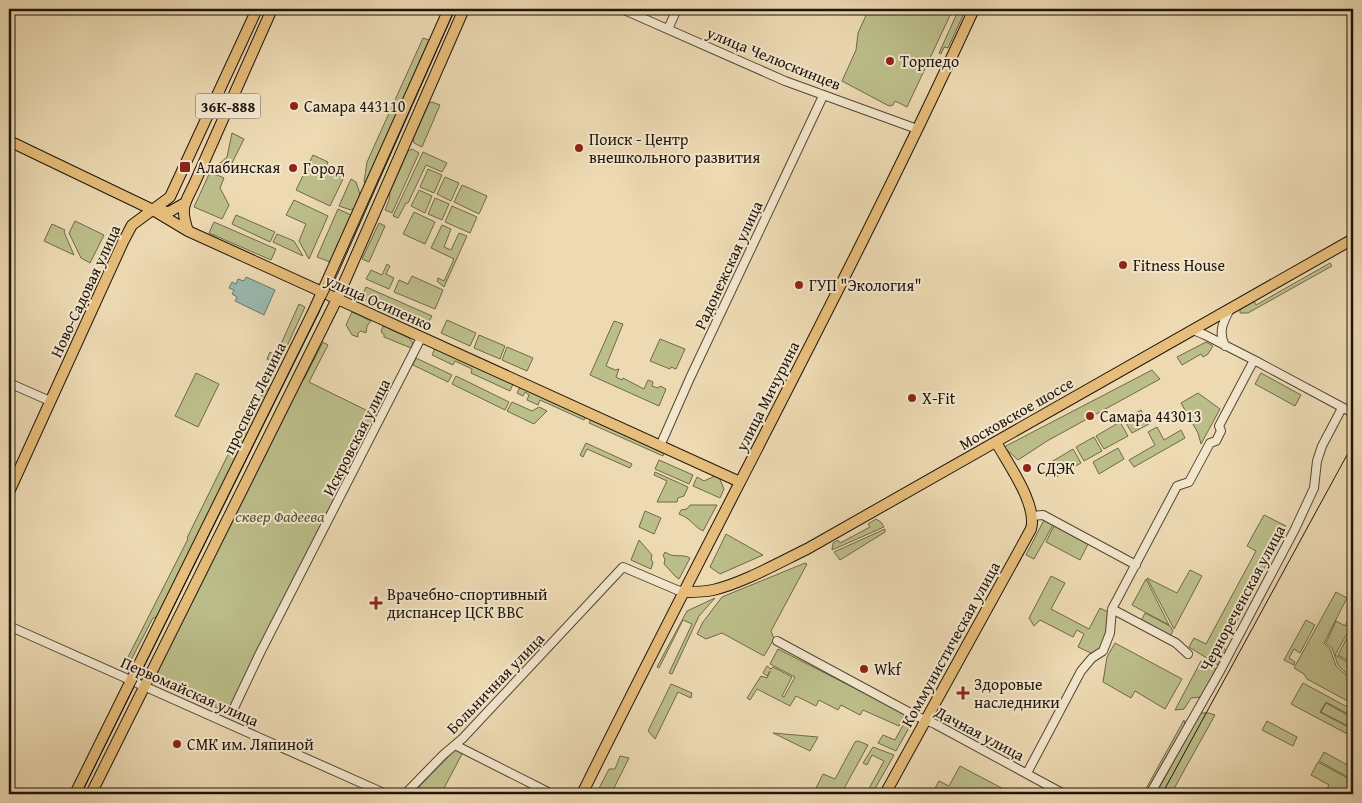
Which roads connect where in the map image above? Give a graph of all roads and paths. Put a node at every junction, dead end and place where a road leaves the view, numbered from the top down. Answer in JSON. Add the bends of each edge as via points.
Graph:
{"nodes":[{"id":1,"x":257,"y":9,"type":"edge"},
{"id":2,"x":272,"y":9,"type":"edge"},
{"id":3,"x":448,"y":9,"type":"edge"},
{"id":4,"x":464,"y":9,"type":"edge"},
{"id":5,"x":622,"y":9,"type":"edge"},
{"id":6,"x":677,"y":9,"type":"edge"},
{"id":7,"x":974,"y":9,"type":"edge"},
{"id":8,"x":668,"y":29,"type":"junction"},
{"id":9,"x":823,"y":96,"type":"junction"},
{"id":10,"x":918,"y":129,"type":"junction"},
{"id":11,"x":10,"y":144,"type":"edge"},
{"id":12,"x":184,"y":203,"type":"junction"},
{"id":13,"x":153,"y":210,"type":"junction"},
{"id":14,"x":188,"y":231,"type":"junction"},
{"id":15,"x":1353,"y":238,"type":"edge"},
{"id":16,"x":322,"y":292,"type":"junction"},
{"id":17,"x":337,"y":299,"type":"junction"},
{"id":18,"x":1230,"y":309,"type":"junction"},
{"id":19,"x":1193,"y":330,"type":"junction"},
{"id":20,"x":421,"y":338,"type":"junction"},
{"id":21,"x":1225,"y":346,"type":"junction"},
{"id":22,"x":1254,"y":360,"type":"junction"},
{"id":23,"x":9,"y":383,"type":"edge"},
{"id":24,"x":50,"y":402,"type":"junction"},
{"id":25,"x":1342,"y":408,"type":"junction"},
{"id":26,"x":1353,"y":413,"type":"edge"},
{"id":27,"x":996,"y":442,"type":"junction"},
{"id":28,"x":660,"y":446,"type":"junction"},
{"id":29,"x":740,"y":482,"type":"junction"},
{"id":30,"x":10,"y":487,"type":"edge"},
{"id":31,"x":1035,"y":513,"type":"junction"},
{"id":32,"x":1136,"y":565,"type":"junction"},
{"id":33,"x":685,"y":592,"type":"junction"},
{"id":34,"x":1112,"y":610,"type":"junction"},
{"id":35,"x":9,"y":626,"type":"edge"},
{"id":36,"x":777,"y":641,"type":"dead end"},
{"id":37,"x":1188,"y":654,"type":"dead end"},
{"id":38,"x":131,"y":680,"type":"junction"},
{"id":39,"x":145,"y":686,"type":"junction"},
{"id":40,"x":233,"y":710,"type":"dead end"},
{"id":41,"x":926,"y":720,"type":"junction"},
{"id":42,"x":455,"y":745,"type":"junction"},
{"id":43,"x":1027,"y":773,"type":"junction"},
{"id":44,"x":75,"y":794,"type":"edge"},
{"id":45,"x":91,"y":794,"type":"edge"},
{"id":46,"x":386,"y":794,"type":"edge"},
{"id":47,"x":405,"y":794,"type":"edge"},
{"id":48,"x":552,"y":794,"type":"edge"},
{"id":49,"x":582,"y":794,"type":"edge"},
{"id":50,"x":885,"y":794,"type":"edge"},
{"id":51,"x":1064,"y":794,"type":"edge"},
{"id":52,"x":1150,"y":794,"type":"edge"}],
"edges":[{"from":1,"to":13,"type":"main road","name":"Ново-Садовая улица","number":"36К-888","via":[[170,197]]},
{"from":2,"to":12,"type":"main road","number":"36К-888"},
{"from":3,"to":16,"type":"main road","name":"проспект Ленина"},
{"from":4,"to":17,"type":"main road","name":"проспект Ленина"},
{"from":5,"to":8,"type":"street","name":"улица Челюскинцев"},
{"from":6,"to":8,"type":"street"},
{"from":7,"to":10,"type":"main road","name":"улица Мичурина"},
{"from":8,"to":9,"type":"street","name":"улица Челюскинцев"},
{"from":9,"to":10,"type":"street","name":"улица Челюскинцев"},
{"from":9,"to":28,"type":"street","name":"Радонежская улица"},
{"from":10,"to":29,"type":"main road","name":"улица Мичурина"},
{"from":11,"to":13,"type":"main road","name":"улица Осипенко"},
{"from":12,"to":13,"type":"main road","number":"36К-888","via":[[169,212]]},
{"from":12,"to":14,"type":"main road","via":[[183,214]]},
{"from":13,"to":14,"type":"main road","name":"улица Осипенко"},
{"from":13,"to":24,"type":"main road","name":"Ново-Садовая улица","number":"36К-888","via":[[132,225]]},
{"from":14,"to":16,"type":"main road","name":"улица Осипенко"},
{"from":15,"to":18,"type":"main road","name":"Московское шоссе"},
{"from":16,"to":17,"type":"main road","name":"улица Осипенко"},
{"from":16,"to":38,"type":"main road","name":"проспект Ленина"},
{"from":17,"to":20,"type":"main road","name":"улица Осипенко"},
{"from":17,"to":39,"type":"main road","name":"проспект Ленина"},
{"from":18,"to":19,"type":"main road","name":"Московское шоссе"},
{"from":18,"to":21,"type":"street","via":[[1222,329]]},
{"from":19,"to":21,"type":"street"},
{"from":19,"to":27,"type":"main road","name":"Московское шоссе"},
{"from":20,"to":28,"type":"main road","name":"улица Осипенко"},
{"from":20,"to":40,"type":"street","name":"Искровская улица"},
{"from":21,"to":22,"type":"street"},
{"from":22,"to":25,"type":"street"},
{"from":22,"to":32,"type":"street","via":[[1219,426],[1221,431],[1216,440],[1210,443],[1189,482],[1177,486]]},
{"from":23,"to":24,"type":"street"},
{"from":24,"to":30,"type":"main road","name":"Ново-Садовая улица","number":"36К-888"},
{"from":25,"to":26,"type":"street"},
{"from":25,"to":52,"type":"street","name":"Чернореченская улица","via":[[1322,446],[1314,488],[1295,529]]},
{"from":27,"to":31,"type":"main road"},
{"from":27,"to":33,"type":"main road","name":"Московское шоссе","via":[[785,560],[713,590]]},
{"from":28,"to":29,"type":"main road","name":"улица Осипенко"},
{"from":29,"to":33,"type":"main road","name":"улица Мичурина"},
{"from":31,"to":32,"type":"street"},
{"from":31,"to":41,"type":"main road","name":"Коммунистическая улица","via":[[1031,529]]},
{"from":32,"to":34,"type":"street"},
{"from":33,"to":42,"type":"street","name":"Больничная улица","via":[[623,567]]},
{"from":33,"to":49,"type":"main road","name":"улица Мичурина"},
{"from":34,"to":37,"type":"street","via":[[1176,643]]},
{"from":34,"to":43,"type":"street","via":[[1110,633],[1102,651],[1080,671]]},
{"from":35,"to":38,"type":"street","name":"Первомайская улица"},
{"from":36,"to":41,"type":"street","name":"Дачная улица"},
{"from":38,"to":39,"type":"street","name":"Первомайская улица"},
{"from":38,"to":44,"type":"main road","name":"проспект Ленина"},
{"from":39,"to":45,"type":"main road","name":"проспект Ленина"},
{"from":39,"to":46,"type":"street","name":"Первомайская улица"},
{"from":41,"to":43,"type":"street","name":"Дачная улица"},
{"from":41,"to":50,"type":"main road","name":"Коммунистическая улица"},
{"from":42,"to":47,"type":"street","name":"Больничная улица"},
{"from":42,"to":48,"type":"street"},
{"from":43,"to":51,"type":"street","name":"Дачная улица"}]}
